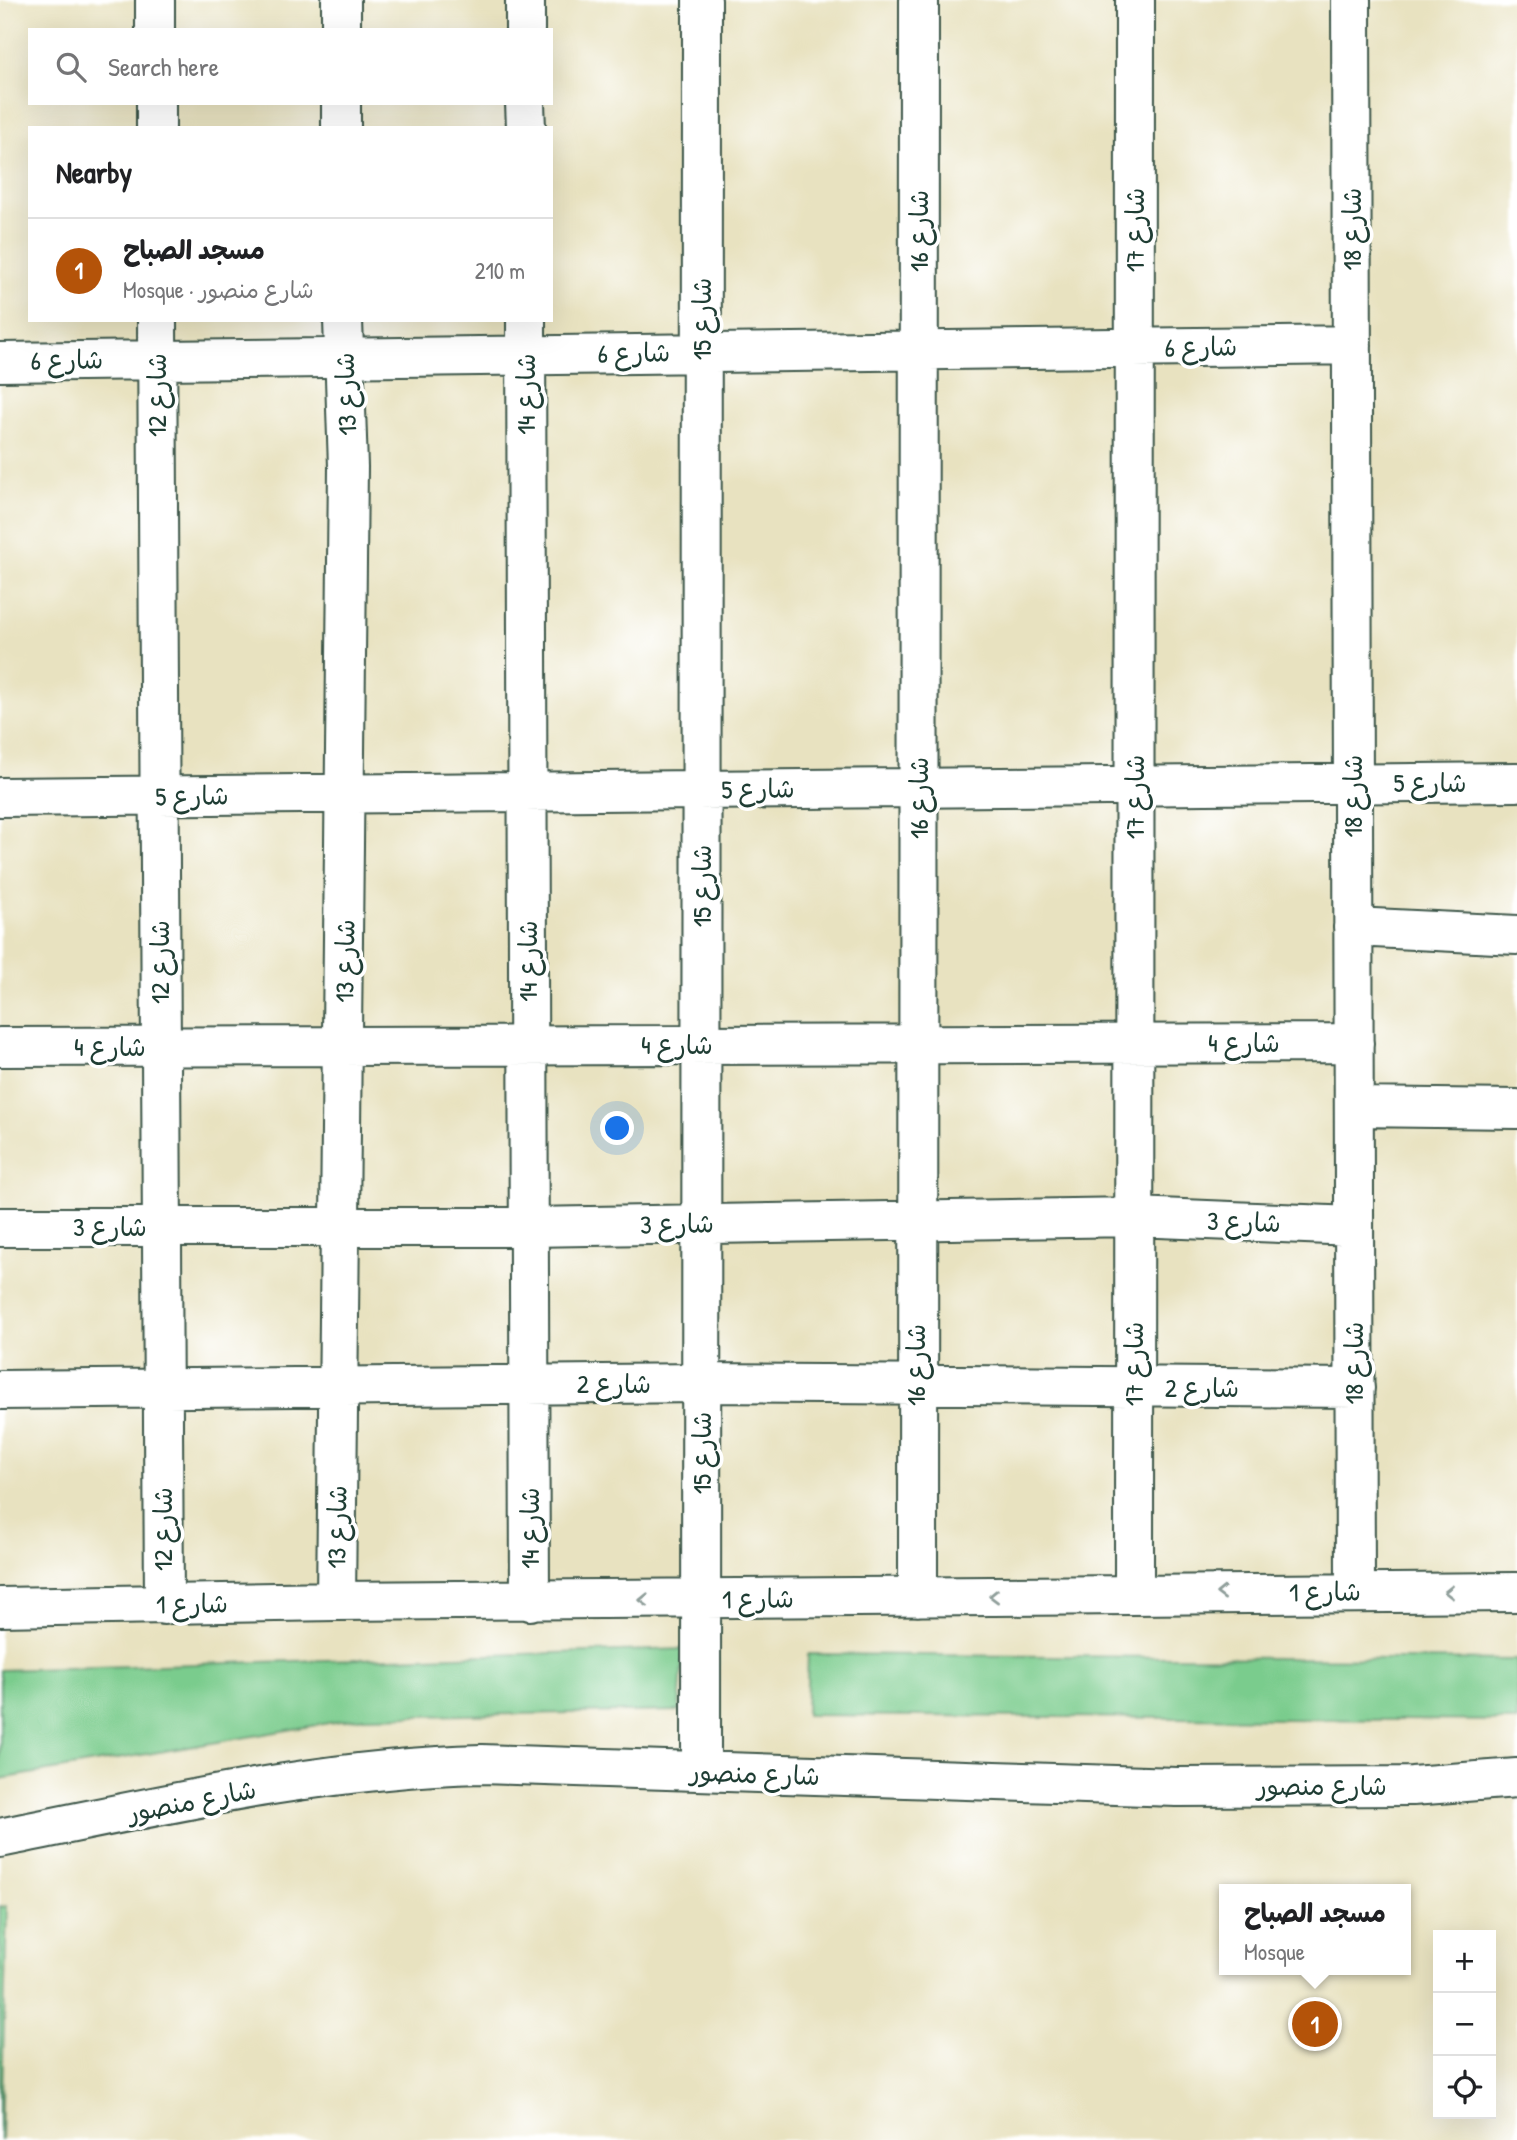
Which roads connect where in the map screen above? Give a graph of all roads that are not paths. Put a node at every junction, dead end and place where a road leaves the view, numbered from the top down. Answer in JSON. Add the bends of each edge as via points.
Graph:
{"nodes":[{"id":1,"x":155,"y":0,"type":"edge"},
{"id":2,"x":341,"y":0,"type":"edge"},
{"id":3,"x":525,"y":0,"type":"edge"},
{"id":4,"x":702,"y":0,"type":"edge"},
{"id":5,"x":919,"y":0,"type":"edge"},
{"id":6,"x":1135,"y":0,"type":"edge"},
{"id":7,"x":1352,"y":0,"type":"edge"},
{"id":8,"x":155,"y":28,"type":"edge"},
{"id":9,"x":341,"y":28,"type":"edge"},
{"id":10,"x":525,"y":28,"type":"edge"},
{"id":11,"x":156,"y":105,"type":"edge"},
{"id":12,"x":341,"y":105,"type":"edge"},
{"id":13,"x":526,"y":105,"type":"edge"},
{"id":14,"x":156,"y":126,"type":"edge"},
{"id":15,"x":341,"y":126,"type":"edge"},
{"id":16,"x":526,"y":126,"type":"edge"},
{"id":17,"x":157,"y":322,"type":"edge"},
{"id":18,"x":526,"y":337,"type":"edge"},
{"id":19,"x":344,"y":338,"type":"edge"},
{"id":20,"x":1352,"y":345,"type":"junction"},
{"id":21,"x":1135,"y":348,"type":"junction"},
{"id":22,"x":919,"y":350,"type":"junction"},
{"id":23,"x":702,"y":352,"type":"junction"},
{"id":24,"x":157,"y":359,"type":"junction"},
{"id":25,"x":0,"y":362,"type":"edge"},
{"id":26,"x":1517,"y":782,"type":"edge"},
{"id":27,"x":1353,"y":783,"type":"junction"},
{"id":28,"x":1135,"y":785,"type":"junction"},
{"id":29,"x":919,"y":788,"type":"junction"},
{"id":30,"x":702,"y":790,"type":"junction"},
{"id":31,"x":527,"y":792,"type":"junction"},
{"id":32,"x":346,"y":794,"type":"junction"},
{"id":33,"x":159,"y":796,"type":"junction"},
{"id":34,"x":0,"y":797,"type":"edge"},
{"id":35,"x":1353,"y":927,"type":"junction"},
{"id":36,"x":1517,"y":935,"type":"edge"},
{"id":37,"x":1134,"y":1043,"type":"junction"},
{"id":38,"x":1353,"y":1043,"type":"junction"},
{"id":39,"x":918,"y":1044,"type":"junction"},
{"id":40,"x":528,"y":1045,"type":"junction"},
{"id":41,"x":702,"y":1045,"type":"junction"},
{"id":42,"x":160,"y":1046,"type":"junction"},
{"id":43,"x":344,"y":1046,"type":"junction"},
{"id":44,"x":0,"y":1047,"type":"edge"},
{"id":45,"x":1354,"y":1107,"type":"junction"},
{"id":46,"x":1517,"y":1109,"type":"edge"},
{"id":47,"x":1135,"y":1217,"type":"junction"},
{"id":48,"x":916,"y":1221,"type":"junction"},
{"id":49,"x":702,"y":1224,"type":"junction"},
{"id":50,"x":342,"y":1225,"type":"junction"},
{"id":51,"x":1354,"y":1226,"type":"junction"},
{"id":52,"x":0,"y":1227,"type":"edge"},
{"id":53,"x":161,"y":1227,"type":"junction"},
{"id":54,"x":529,"y":1227,"type":"junction"},
{"id":55,"x":702,"y":1383,"type":"junction"},
{"id":56,"x":529,"y":1384,"type":"junction"},
{"id":57,"x":916,"y":1385,"type":"junction"},
{"id":58,"x":339,"y":1387,"type":"junction"},
{"id":59,"x":1134,"y":1388,"type":"junction"},
{"id":60,"x":1354,"y":1388,"type":"junction"},
{"id":61,"x":0,"y":1390,"type":"edge"},
{"id":62,"x":162,"y":1390,"type":"junction"},
{"id":63,"x":1354,"y":1592,"type":"junction"},
{"id":64,"x":1517,"y":1592,"type":"edge"},
{"id":65,"x":1134,"y":1595,"type":"junction"},
{"id":66,"x":918,"y":1597,"type":"junction"},
{"id":67,"x":702,"y":1599,"type":"junction"},
{"id":68,"x":337,"y":1601,"type":"junction"},
{"id":69,"x":530,"y":1601,"type":"junction"},
{"id":70,"x":164,"y":1605,"type":"junction"},
{"id":71,"x":0,"y":1606,"type":"edge"},
{"id":72,"x":701,"y":1772,"type":"junction"},
{"id":73,"x":1517,"y":1778,"type":"edge"},
{"id":74,"x":0,"y":1838,"type":"edge"}],
"edges":[{"from":1,"to":8,"type":"street"},
{"from":2,"to":9,"type":"street"},
{"from":3,"to":10,"type":"street"},
{"from":4,"to":23,"type":"street","name":"شارع 15"},
{"from":5,"to":22,"type":"street","name":"شارع 16"},
{"from":6,"to":21,"type":"street","name":"شارع 17"},
{"from":7,"to":20,"type":"street","name":"شارع 18"},
{"from":11,"to":14,"type":"street"},
{"from":12,"to":15,"type":"street"},
{"from":13,"to":16,"type":"street"},
{"from":17,"to":24,"type":"street","name":"شارع 12"},
{"from":18,"to":19,"type":"street","name":"شارع 6"},
{"from":18,"to":23,"type":"street","name":"شارع 6"},
{"from":18,"to":31,"type":"street","name":"شارع 14"},
{"from":19,"to":24,"type":"street","name":"شارع 6"},
{"from":19,"to":32,"type":"street","name":"شارع 13"},
{"from":20,"to":21,"type":"street","name":"شارع 6"},
{"from":20,"to":27,"type":"street","name":"شارع 18"},
{"from":21,"to":22,"type":"street","name":"شارع 6"},
{"from":21,"to":28,"type":"street","name":"شارع 17"},
{"from":22,"to":23,"type":"street","name":"شارع 6"},
{"from":22,"to":29,"type":"street","name":"شارع 16"},
{"from":23,"to":30,"type":"street","name":"شارع 15"},
{"from":24,"to":25,"type":"street","name":"شارع 6"},
{"from":24,"to":33,"type":"street","name":"شارع 12"},
{"from":26,"to":27,"type":"street","name":"شارع 5"},
{"from":27,"to":28,"type":"street","name":"شارع 5"},
{"from":27,"to":35,"type":"street","name":"شارع 18"},
{"from":28,"to":29,"type":"street","name":"شارع 5"},
{"from":28,"to":37,"type":"street","name":"شارع 17"},
{"from":29,"to":30,"type":"street","name":"شارع 5"},
{"from":29,"to":39,"type":"street","name":"شارع 16"},
{"from":30,"to":31,"type":"street","name":"شارع 5"},
{"from":30,"to":41,"type":"street","name":"شارع 15"},
{"from":31,"to":32,"type":"street","name":"شارع 5"},
{"from":31,"to":40,"type":"street","name":"شارع 14"},
{"from":32,"to":33,"type":"street","name":"شارع 5"},
{"from":32,"to":43,"type":"street","name":"شارع 13"},
{"from":33,"to":34,"type":"street","name":"شارع 5"},
{"from":33,"to":42,"type":"street","name":"شارع 12"},
{"from":35,"to":36,"type":"street"},
{"from":35,"to":38,"type":"street","name":"شارع 18"},
{"from":37,"to":38,"type":"street","name":"شارع 4"},
{"from":37,"to":39,"type":"street","name":"شارع 4"},
{"from":37,"to":47,"type":"street","name":"شارع 17"},
{"from":38,"to":45,"type":"street","name":"شارع 18"},
{"from":39,"to":41,"type":"street","name":"شارع 4"},
{"from":39,"to":48,"type":"street","name":"شارع 16"},
{"from":40,"to":41,"type":"street","name":"شارع 4"},
{"from":40,"to":43,"type":"street","name":"شارع 4"},
{"from":40,"to":54,"type":"street","name":"شارع 14"},
{"from":41,"to":49,"type":"street","name":"شارع 15"},
{"from":42,"to":43,"type":"street","name":"شارع 4"},
{"from":42,"to":44,"type":"street","name":"شارع 4"},
{"from":42,"to":53,"type":"street","name":"شارع 12"},
{"from":43,"to":50,"type":"street","name":"شارع 13"},
{"from":45,"to":46,"type":"street"},
{"from":45,"to":51,"type":"street","name":"شارع 18"},
{"from":47,"to":48,"type":"street","name":"شارع 3"},
{"from":47,"to":51,"type":"street","name":"شارع 3"},
{"from":47,"to":59,"type":"street","name":"شارع 17"},
{"from":48,"to":49,"type":"street","name":"شارع 3"},
{"from":48,"to":57,"type":"street","name":"شارع 16"},
{"from":49,"to":54,"type":"street","name":"شارع 3"},
{"from":49,"to":55,"type":"street","name":"شارع 15"},
{"from":50,"to":53,"type":"street","name":"شارع 3"},
{"from":50,"to":54,"type":"street","name":"شارع 3"},
{"from":50,"to":58,"type":"street","name":"شارع 13"},
{"from":51,"to":60,"type":"street","name":"شارع 18"},
{"from":52,"to":53,"type":"street","name":"شارع 3"},
{"from":53,"to":62,"type":"street","name":"شارع 12"},
{"from":54,"to":56,"type":"street","name":"شارع 14"},
{"from":55,"to":56,"type":"street","name":"شارع 2"},
{"from":55,"to":57,"type":"street","name":"شارع 2"},
{"from":55,"to":67,"type":"street","name":"شارع 15"},
{"from":56,"to":58,"type":"street","name":"شارع 2"},
{"from":56,"to":69,"type":"street","name":"شارع 14"},
{"from":57,"to":59,"type":"street","name":"شارع 2"},
{"from":57,"to":66,"type":"street","name":"شارع 16"},
{"from":58,"to":62,"type":"street","name":"شارع 2"},
{"from":58,"to":68,"type":"street","name":"شارع 13"},
{"from":59,"to":60,"type":"street","name":"شارع 2"},
{"from":59,"to":65,"type":"street","name":"شارع 17"},
{"from":60,"to":63,"type":"street","name":"شارع 18"},
{"from":61,"to":62,"type":"street","name":"شارع 2"},
{"from":62,"to":70,"type":"street","name":"شارع 12"},
{"from":64,"to":63,"type":"street","name":"شارع 1","one_way":true},
{"from":63,"to":65,"type":"street","name":"شارع 1","one_way":true},
{"from":65,"to":66,"type":"street","name":"شارع 1","one_way":true},
{"from":66,"to":67,"type":"street","name":"شارع 1"},
{"from":67,"to":69,"type":"street","name":"شارع 1","one_way":true},
{"from":67,"to":72,"type":"street","name":"شارع 15"},
{"from":68,"to":69,"type":"street","name":"شارع 1"},
{"from":68,"to":70,"type":"street","name":"شارع 1"},
{"from":70,"to":71,"type":"street","name":"شارع 1"},
{"from":72,"to":73,"type":"street","name":"شارع منصور","via":[[1177,1787],[1412,1786]]},
{"from":72,"to":74,"type":"street","name":"شارع منصور","via":[[482,1764],[407,1766],[335,1774]]}]}
